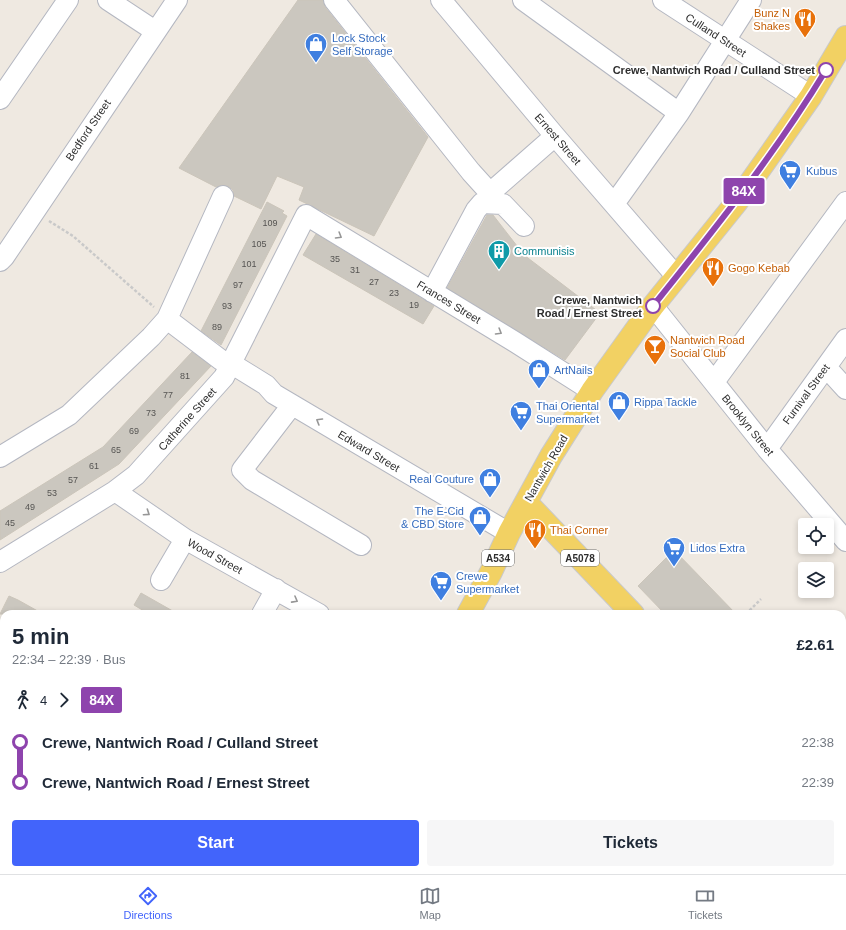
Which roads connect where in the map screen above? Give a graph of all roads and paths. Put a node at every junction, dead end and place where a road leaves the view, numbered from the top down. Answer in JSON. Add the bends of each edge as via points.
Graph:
{"nodes":[{"id":1,"x":68,"y":0,"type":"edge"},
{"id":2,"x":108,"y":0,"type":"edge"},
{"id":3,"x":177,"y":0,"type":"edge"},
{"id":4,"x":334,"y":0,"type":"edge"},
{"id":5,"x":441,"y":0,"type":"edge"},
{"id":6,"x":523,"y":0,"type":"edge"},
{"id":7,"x":663,"y":0,"type":"edge"},
{"id":8,"x":751,"y":0,"type":"edge"},
{"id":9,"x":155,"y":31,"type":"junction"},
{"id":10,"x":846,"y":37,"type":"edge"},
{"id":11,"x":725,"y":40,"type":"junction"},
{"id":12,"x":811,"y":96,"type":"junction"},
{"id":13,"x":0,"y":99,"type":"edge"},
{"id":14,"x":679,"y":113,"type":"junction"},
{"id":15,"x":555,"y":136,"type":"junction"},
{"id":16,"x":223,"y":196,"type":"dead end"},
{"id":17,"x":846,"y":202,"type":"edge"},
{"id":18,"x":614,"y":204,"type":"junction"},
{"id":19,"x":33,"y":212,"type":"junction"},
{"id":20,"x":306,"y":215,"type":"joint"},
{"id":21,"x":524,"y":226,"type":"dead end"},
{"id":22,"x":0,"y":261,"type":"edge"},
{"id":23,"x":676,"y":276,"type":"junction"},
{"id":24,"x":432,"y":292,"type":"junction"},
{"id":25,"x":653,"y":306,"type":"junction"},
{"id":26,"x":167,"y":319,"type":"junction"},
{"id":27,"x":846,"y":339,"type":"edge"},
{"id":28,"x":232,"y":364,"type":"junction"},
{"id":29,"x":826,"y":367,"type":"junction"},
{"id":30,"x":714,"y":382,"type":"junction"},
{"id":31,"x":846,"y":388,"type":"edge"},
{"id":32,"x":592,"y":391,"type":"junction"},
{"id":33,"x":292,"y":405,"type":"junction"},
{"id":34,"x":766,"y":449,"type":"junction"},
{"id":35,"x":0,"y":457,"type":"edge"},
{"id":36,"x":115,"y":491,"type":"junction"},
{"id":37,"x":526,"y":502,"type":"junction"},
{"id":38,"x":509,"y":533,"type":"junction"},
{"id":39,"x":185,"y":538,"type":"junction"},
{"id":40,"x":846,"y":541,"type":"edge"},
{"id":41,"x":361,"y":545,"type":"dead end"},
{"id":42,"x":0,"y":562,"type":"edge"},
{"id":43,"x":161,"y":580,"type":"dead end"},
{"id":44,"x":276,"y":589,"type":"junction"},
{"id":45,"x":761,"y":599,"type":"dead end"},
{"id":46,"x":264,"y":610,"type":"edge"},
{"id":47,"x":313,"y":610,"type":"edge"},
{"id":48,"x":470,"y":610,"type":"edge"},
{"id":49,"x":629,"y":610,"type":"edge"},
{"id":50,"x":750,"y":610,"type":"edge"}],
"edges":[{"from":1,"to":13,"type":"street"},
{"from":2,"to":9,"type":"street"},
{"from":3,"to":9,"type":"street","name":"Bedford Street"},
{"from":4,"to":15,"type":"street","via":[[490,194]]},
{"from":5,"to":15,"type":"street","name":"Ernest Street"},
{"from":6,"to":14,"type":"street"},
{"from":7,"to":11,"type":"street","name":"Culland Street"},
{"from":8,"to":11,"type":"street"},
{"from":9,"to":19,"type":"street","name":"Bedford Street"},
{"from":10,"to":12,"type":"main road","name":"Nantwich Road","number":"A534"},
{"from":11,"to":12,"type":"street","name":"Culland Street"},
{"from":11,"to":14,"type":"street"},
{"from":12,"to":23,"type":"main road","name":"Nantwich Road","number":"A534","via":[[736,203]]},
{"from":14,"to":18,"type":"street"},
{"from":15,"to":18,"type":"street","name":"Ernest Street"},
{"from":16,"to":26,"type":"street"},
{"from":17,"to":30,"type":"street"},
{"from":18,"to":23,"type":"street","name":"Ernest Street"},
{"from":19,"to":22,"type":"street","name":"Bedford Street"},
{"from":19,"to":26,"type":"path","via":[[73,236]]},
{"from":20,"to":24,"type":"street","name":"Frances Street","one_way":true},
{"from":20,"to":28,"type":"street","name":"Catherine Street"},
{"from":21,"to":24,"type":"street","via":[[503,204],[482,203]]},
{"from":23,"to":25,"type":"main road","name":"Nantwich Road","number":"A534"},
{"from":24,"to":32,"type":"street","name":"Frances Street","one_way":true},
{"from":25,"to":30,"type":"street","name":"Brooklyn Street"},
{"from":25,"to":32,"type":"main road","name":"Nantwich Road","number":"A534"},
{"from":26,"to":28,"type":"street","name":"Edward Street","via":[[220,360]]},
{"from":26,"to":35,"type":"street","via":[[69,415]]},
{"from":27,"to":29,"type":"street","name":"Furnival Street"},
{"from":28,"to":33,"type":"street","name":"Edward Street"},
{"from":28,"to":36,"type":"street","name":"Catherine Street","via":[[224,377],[136,475]]},
{"from":29,"to":31,"type":"street"},
{"from":29,"to":34,"type":"street","name":"Furnival Street"},
{"from":30,"to":34,"type":"street","name":"Brooklyn Street"},
{"from":32,"to":37,"type":"main road","name":"Nantwich Road","number":"A534","via":[[551,456]]},
{"from":38,"to":33,"type":"street","name":"Edward Street","one_way":true},
{"from":33,"to":41,"type":"street","via":[[242,470],[252,480]]},
{"from":34,"to":40,"type":"street","name":"Brooklyn Street"},
{"from":36,"to":39,"type":"street","name":"Wood Street","one_way":true},
{"from":36,"to":42,"type":"street","name":"Catherine Street"},
{"from":37,"to":38,"type":"main road","name":"Nantwich Road","number":"A534"},
{"from":37,"to":49,"type":"main road","number":"A5078"},
{"from":38,"to":48,"type":"main road","name":"Nantwich Road","number":"A534"},
{"from":39,"to":43,"type":"street"},
{"from":39,"to":44,"type":"street","name":"Wood Street"},
{"from":44,"to":46,"type":"street"},
{"from":44,"to":47,"type":"street","name":"Wood Street","one_way":true},
{"from":45,"to":50,"type":"path"}]}
